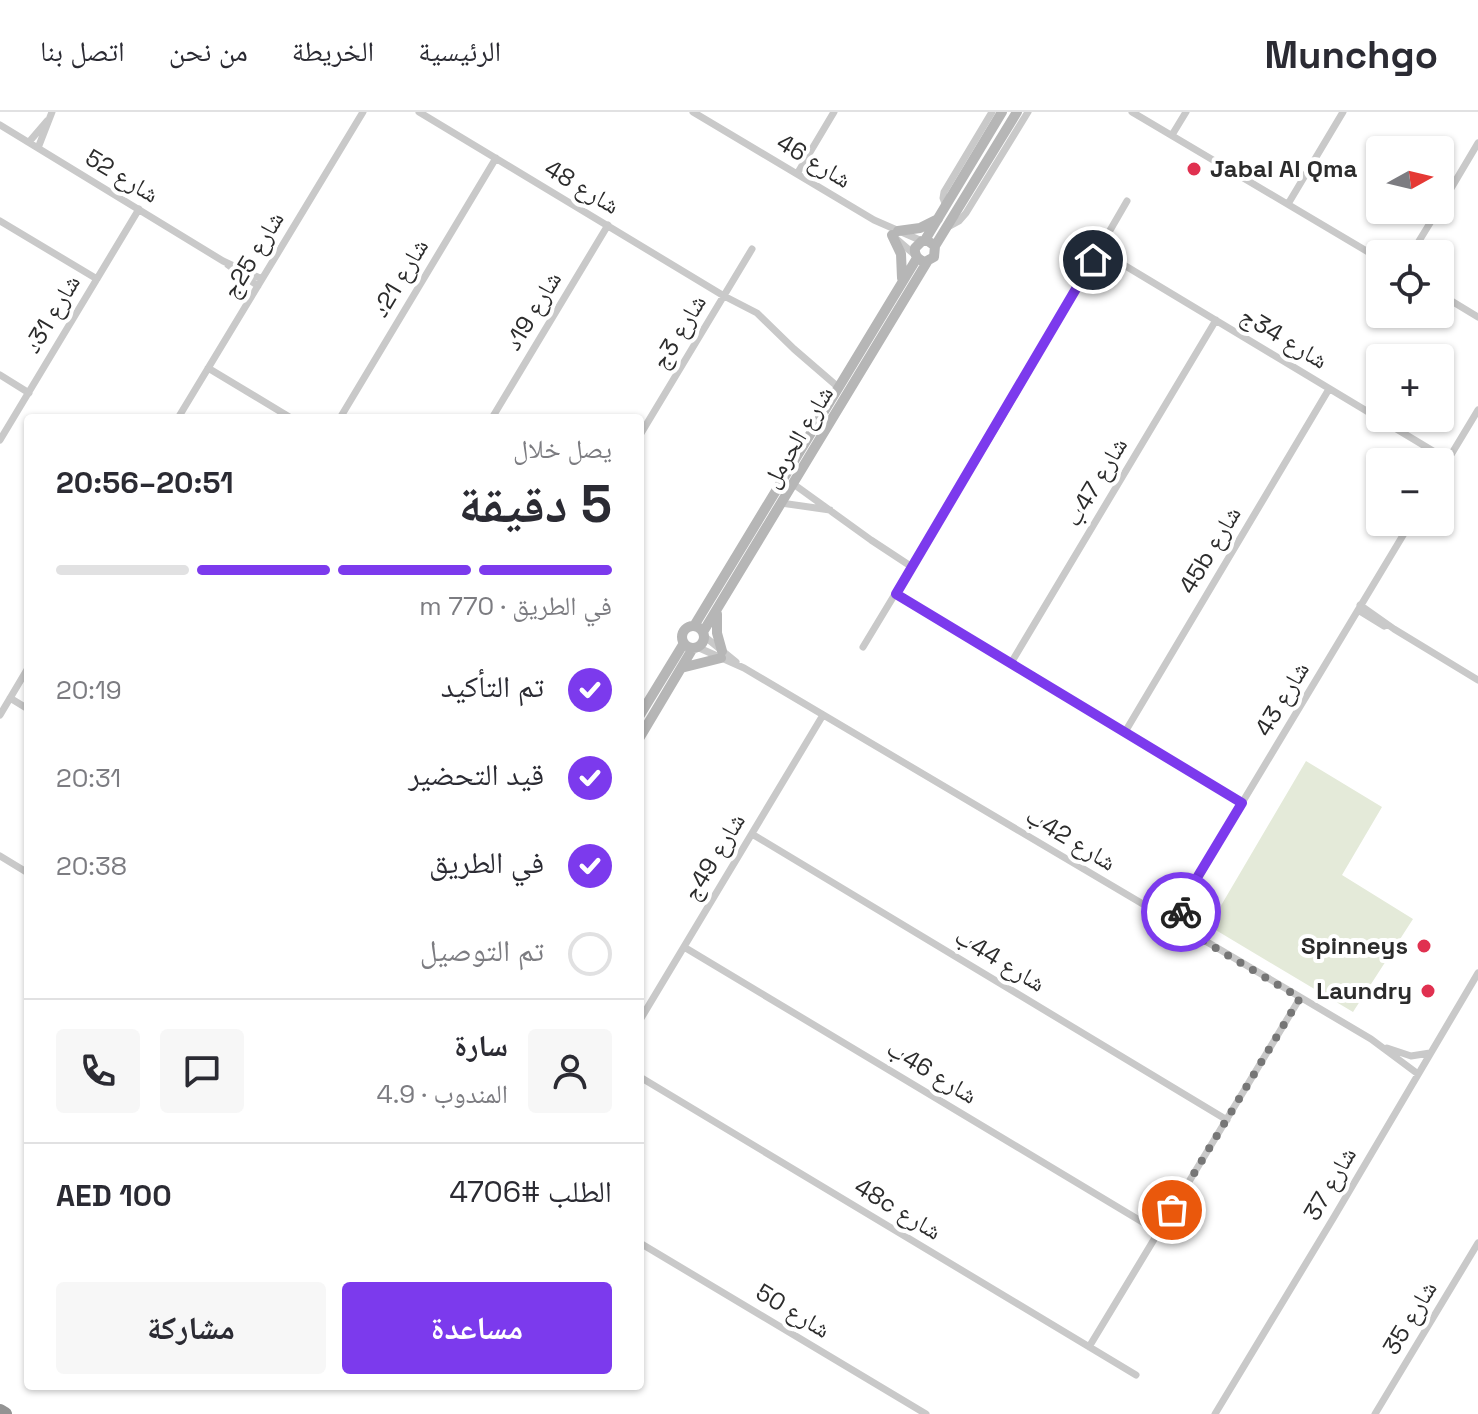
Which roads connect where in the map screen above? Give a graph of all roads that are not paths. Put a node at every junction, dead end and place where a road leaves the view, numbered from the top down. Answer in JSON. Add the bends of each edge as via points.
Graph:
{"nodes":[{"id":1,"x":363,"y":112,"type":"edge"},
{"id":2,"x":419,"y":112,"type":"edge"},
{"id":3,"x":693,"y":112,"type":"edge"},
{"id":4,"x":834,"y":112,"type":"edge"},
{"id":5,"x":992,"y":112,"type":"edge"},
{"id":6,"x":1002,"y":112,"type":"edge"},
{"id":7,"x":1017,"y":112,"type":"edge"},
{"id":8,"x":1028,"y":112,"type":"edge"},
{"id":9,"x":1132,"y":112,"type":"edge"},
{"id":10,"x":1186,"y":112,"type":"edge"},
{"id":11,"x":1343,"y":112,"type":"edge"},
{"id":12,"x":50,"y":116,"type":"edge"},
{"id":13,"x":0,"y":125,"type":"edge"},
{"id":14,"x":1172,"y":135,"type":"junction"},
{"id":15,"x":29,"y":142,"type":"junction"},
{"id":16,"x":1478,"y":143,"type":"edge"},
{"id":17,"x":38,"y":148,"type":"junction"},
{"id":18,"x":496,"y":158,"type":"junction"},
{"id":19,"x":797,"y":174,"type":"junction"},
{"id":20,"x":1454,"y":183,"type":"edge"},
{"id":21,"x":1127,"y":201,"type":"dead end"},
{"id":22,"x":1288,"y":204,"type":"junction"},
{"id":23,"x":946,"y":206,"type":"junction"},
{"id":24,"x":139,"y":209,"type":"junction"},
{"id":25,"x":939,"y":217,"type":"junction"},
{"id":26,"x":0,"y":221,"type":"edge"},
{"id":27,"x":608,"y":225,"type":"junction"},
{"id":28,"x":946,"y":228,"type":"junction"},
{"id":29,"x":895,"y":233,"type":"junction"},
{"id":30,"x":927,"y":242,"type":"junction"},
{"id":31,"x":752,"y":249,"type":"dead end"},
{"id":32,"x":1099,"y":250,"type":"junction"},
{"id":33,"x":1366,"y":251,"type":"edge"},
{"id":34,"x":920,"y":258,"type":"junction"},
{"id":35,"x":97,"y":279,"type":"junction"},
{"id":36,"x":260,"y":282,"type":"junction"},
{"id":37,"x":901,"y":284,"type":"junction"},
{"id":38,"x":724,"y":296,"type":"junction"},
{"id":39,"x":1454,"y":302,"type":"edge"},
{"id":40,"x":1478,"y":317,"type":"edge"},
{"id":41,"x":1216,"y":320,"type":"junction"},
{"id":42,"x":208,"y":368,"type":"junction"},
{"id":43,"x":0,"y":375,"type":"edge"},
{"id":44,"x":838,"y":387,"type":"junction"},
{"id":45,"x":1329,"y":389,"type":"junction"},
{"id":46,"x":29,"y":393,"type":"junction"},
{"id":47,"x":1478,"y":410,"type":"edge"},
{"id":48,"x":180,"y":414,"type":"edge"},
{"id":49,"x":284,"y":414,"type":"edge"},
{"id":50,"x":342,"y":414,"type":"edge"},
{"id":51,"x":494,"y":414,"type":"edge"},
{"id":52,"x":644,"y":428,"type":"edge"},
{"id":53,"x":0,"y":440,"type":"edge"},
{"id":54,"x":1428,"y":448,"type":"edge"},
{"id":55,"x":1454,"y":450,"type":"edge"},
{"id":56,"x":792,"y":483,"type":"junction"},
{"id":57,"x":781,"y":503,"type":"junction"},
{"id":58,"x":832,"y":511,"type":"junction"},
{"id":59,"x":1403,"y":536,"type":"edge"},
{"id":60,"x":912,"y":567,"type":"junction"},
{"id":61,"x":896,"y":594,"type":"junction"},
{"id":62,"x":719,"y":606,"type":"junction"},
{"id":63,"x":1359,"y":608,"type":"junction"},
{"id":64,"x":700,"y":631,"type":"junction"},
{"id":65,"x":691,"y":646,"type":"junction"},
{"id":66,"x":863,"y":647,"type":"dead end"},
{"id":67,"x":722,"y":655,"type":"junction"},
{"id":68,"x":1011,"y":663,"type":"junction"},
{"id":69,"x":681,"y":668,"type":"junction"},
{"id":70,"x":24,"y":675,"type":"edge"},
{"id":71,"x":1478,"y":680,"type":"edge"},
{"id":72,"x":10,"y":698,"type":"junction"},
{"id":73,"x":24,"y":707,"type":"edge"},
{"id":74,"x":644,"y":710,"type":"edge"},
{"id":75,"x":0,"y":715,"type":"edge"},
{"id":76,"x":823,"y":715,"type":"junction"},
{"id":77,"x":644,"y":730,"type":"edge"},
{"id":78,"x":1125,"y":732,"type":"junction"},
{"id":79,"x":1242,"y":803,"type":"junction"},
{"id":80,"x":752,"y":834,"type":"junction"},
{"id":81,"x":0,"y":856,"type":"edge"},
{"id":82,"x":24,"y":871,"type":"edge"},
{"id":83,"x":1186,"y":896,"type":"junction"},
{"id":84,"x":1165,"y":919,"type":"junction"},
{"id":85,"x":1175,"y":924,"type":"junction"},
{"id":86,"x":684,"y":947,"type":"junction"},
{"id":87,"x":1478,"y":973,"type":"edge"},
{"id":88,"x":1300,"y":998,"type":"junction"},
{"id":89,"x":644,"y":1013,"type":"edge"},
{"id":90,"x":1378,"y":1044,"type":"junction"},
{"id":91,"x":1430,"y":1053,"type":"junction"},
{"id":92,"x":1418,"y":1074,"type":"junction"},
{"id":93,"x":644,"y":1079,"type":"edge"},
{"id":94,"x":1227,"y":1120,"type":"junction"},
{"id":95,"x":1159,"y":1232,"type":"junction"},
{"id":96,"x":1478,"y":1243,"type":"edge"},
{"id":97,"x":644,"y":1245,"type":"edge"},
{"id":98,"x":1089,"y":1347,"type":"junction"},
{"id":99,"x":1136,"y":1375,"type":"dead end"},
{"id":100,"x":926,"y":1414,"type":"edge"},
{"id":101,"x":1215,"y":1414,"type":"edge"},
{"id":102,"x":1375,"y":1414,"type":"edge"}],
"edges":[{"from":1,"to":36,"type":"street","name":"شارع 25ج"},
{"from":2,"to":18,"type":"street","name":"شارع 48"},
{"from":3,"to":19,"type":"street","name":"شارع 46"},
{"from":4,"to":19,"type":"street"},
{"from":5,"to":23,"type":"street","via":[[944,192]]},
{"from":6,"to":23,"type":"street"},
{"from":7,"to":28,"type":"street"},
{"from":8,"to":28,"type":"street","via":[[966,213]]},
{"from":9,"to":14,"type":"street"},
{"from":10,"to":14,"type":"street"},
{"from":11,"to":22,"type":"street"},
{"from":12,"to":15,"type":"street"},
{"from":12,"to":17,"type":"street"},
{"from":13,"to":15,"type":"street","name":"شارع 52"},
{"from":14,"to":22,"type":"street"},
{"from":15,"to":17,"type":"street","name":"شارع 52"},
{"from":16,"to":20,"type":"street"},
{"from":17,"to":24,"type":"street","name":"شارع 52"},
{"from":18,"to":27,"type":"street","name":"شارع 48"},
{"from":18,"to":50,"type":"street","name":"شارع 21د"},
{"from":19,"to":29,"type":"street","name":"شارع 46"},
{"from":21,"to":32,"type":"street"},
{"from":22,"to":33,"type":"street"},
{"from":23,"to":25,"type":"street"},
{"from":24,"to":35,"type":"street","name":"شارع 31د"},
{"from":24,"to":36,"type":"street","name":"شارع 52"},
{"from":25,"to":29,"type":"street"},
{"from":25,"to":30,"type":"street"},
{"from":26,"to":35,"type":"street"},
{"from":27,"to":38,"type":"street","name":"شارع 48"},
{"from":27,"to":51,"type":"street","name":"شارع 19د"},
{"from":28,"to":30,"type":"street"},
{"from":29,"to":30,"type":"street","name":"شارع 46"},
{"from":29,"to":34,"type":"street","name":"شارع 46"},
{"from":29,"to":37,"type":"street"},
{"from":30,"to":34,"type":"street","via":[[915,248]]},
{"from":30,"to":34,"type":"street","via":[[934,257]]},
{"from":31,"to":38,"type":"street","name":"شارع 3ج"},
{"from":32,"to":41,"type":"street","name":"شارع 34ج"},
{"from":32,"to":60,"type":"street"},
{"from":34,"to":37,"type":"street","name":"شارع الحرمل"},
{"from":34,"to":56,"type":"street","name":"شارع الحرمل"},
{"from":35,"to":46,"type":"street","name":"شارع 31د"},
{"from":36,"to":42,"type":"street","name":"شارع 25ج"},
{"from":37,"to":44,"type":"street","name":"شارع الحرمل"},
{"from":38,"to":44,"type":"street","name":"شارع 48","via":[[757,313]]},
{"from":38,"to":52,"type":"street","name":"شارع 3ج"},
{"from":39,"to":40,"type":"street"},
{"from":41,"to":45,"type":"street","name":"شارع 34ج"},
{"from":41,"to":68,"type":"street","name":"شارع 47ب"},
{"from":42,"to":48,"type":"street","name":"شارع 25ج"},
{"from":42,"to":49,"type":"street"},
{"from":43,"to":46,"type":"street"},
{"from":44,"to":64,"type":"street","name":"شارع الحرمل"},
{"from":45,"to":54,"type":"street","name":"شارع 34ج"},
{"from":45,"to":78,"type":"street","name":"45b شارع"},
{"from":46,"to":53,"type":"street","name":"شارع 31د"},
{"from":47,"to":55,"type":"street"},
{"from":56,"to":57,"type":"street","name":"شارع الحرمل"},
{"from":56,"to":58,"type":"street"},
{"from":57,"to":58,"type":"street"},
{"from":57,"to":62,"type":"street","name":"شارع الحرمل"},
{"from":58,"to":60,"type":"street"},
{"from":59,"to":63,"type":"street","name":"شارع 43"},
{"from":60,"to":61,"type":"street"},
{"from":61,"to":66,"type":"street"},
{"from":61,"to":68,"type":"street"},
{"from":62,"to":64,"type":"street","name":"شارع الحرمل"},
{"from":62,"to":67,"type":"street","via":[[716,624]]},
{"from":63,"to":71,"type":"street"},
{"from":63,"to":79,"type":"street","name":"شارع 43"},
{"from":64,"to":65,"type":"street","via":[[702,643]]},
{"from":64,"to":65,"type":"street","via":[[683,631]]},
{"from":64,"to":67,"type":"street","name":"شارع 42ب"},
{"from":65,"to":67,"type":"street","name":"شارع 42ب"},
{"from":65,"to":69,"type":"street"},
{"from":65,"to":74,"type":"street"},
{"from":67,"to":69,"type":"street"},
{"from":67,"to":76,"type":"street","name":"شارع 42ب"},
{"from":68,"to":78,"type":"street"},
{"from":69,"to":77,"type":"street"},
{"from":70,"to":72,"type":"street"},
{"from":72,"to":73,"type":"street"},
{"from":72,"to":75,"type":"street"},
{"from":76,"to":80,"type":"street","name":"شارع 49ج"},
{"from":76,"to":84,"type":"street","name":"شارع 42ب"},
{"from":78,"to":79,"type":"street"},
{"from":79,"to":83,"type":"street","name":"شارع 43"},
{"from":80,"to":86,"type":"street","name":"شارع 49ج"},
{"from":80,"to":94,"type":"street","name":"شارع 44ب"},
{"from":81,"to":82,"type":"street"},
{"from":83,"to":84,"type":"street","name":"شارع 43"},
{"from":83,"to":85,"type":"street","name":"شارع 43"},
{"from":84,"to":85,"type":"street","name":"شارع 42ب"},
{"from":85,"to":88,"type":"street","name":"شارع 42ب"},
{"from":86,"to":89,"type":"street","name":"شارع 49ج"},
{"from":86,"to":95,"type":"street","name":"شارع 46ب"},
{"from":87,"to":91,"type":"street","name":"شارع 37"},
{"from":88,"to":90,"type":"street","name":"شارع 42ب"},
{"from":88,"to":94,"type":"street"},
{"from":90,"to":91,"type":"street","name":"شارع 42ب","via":[[1411,1056]]},
{"from":90,"to":92,"type":"street","name":"شارع 42ب"},
{"from":91,"to":92,"type":"street","name":"شارع 37"},
{"from":92,"to":101,"type":"street","name":"شارع 37"},
{"from":93,"to":98,"type":"street","name":"48c شارع"},
{"from":94,"to":95,"type":"street"},
{"from":95,"to":98,"type":"street"},
{"from":96,"to":102,"type":"street","name":"شارع 35"},
{"from":97,"to":100,"type":"street","name":"شارع 50"},
{"from":98,"to":99,"type":"street","name":"48c شارع"}]}
